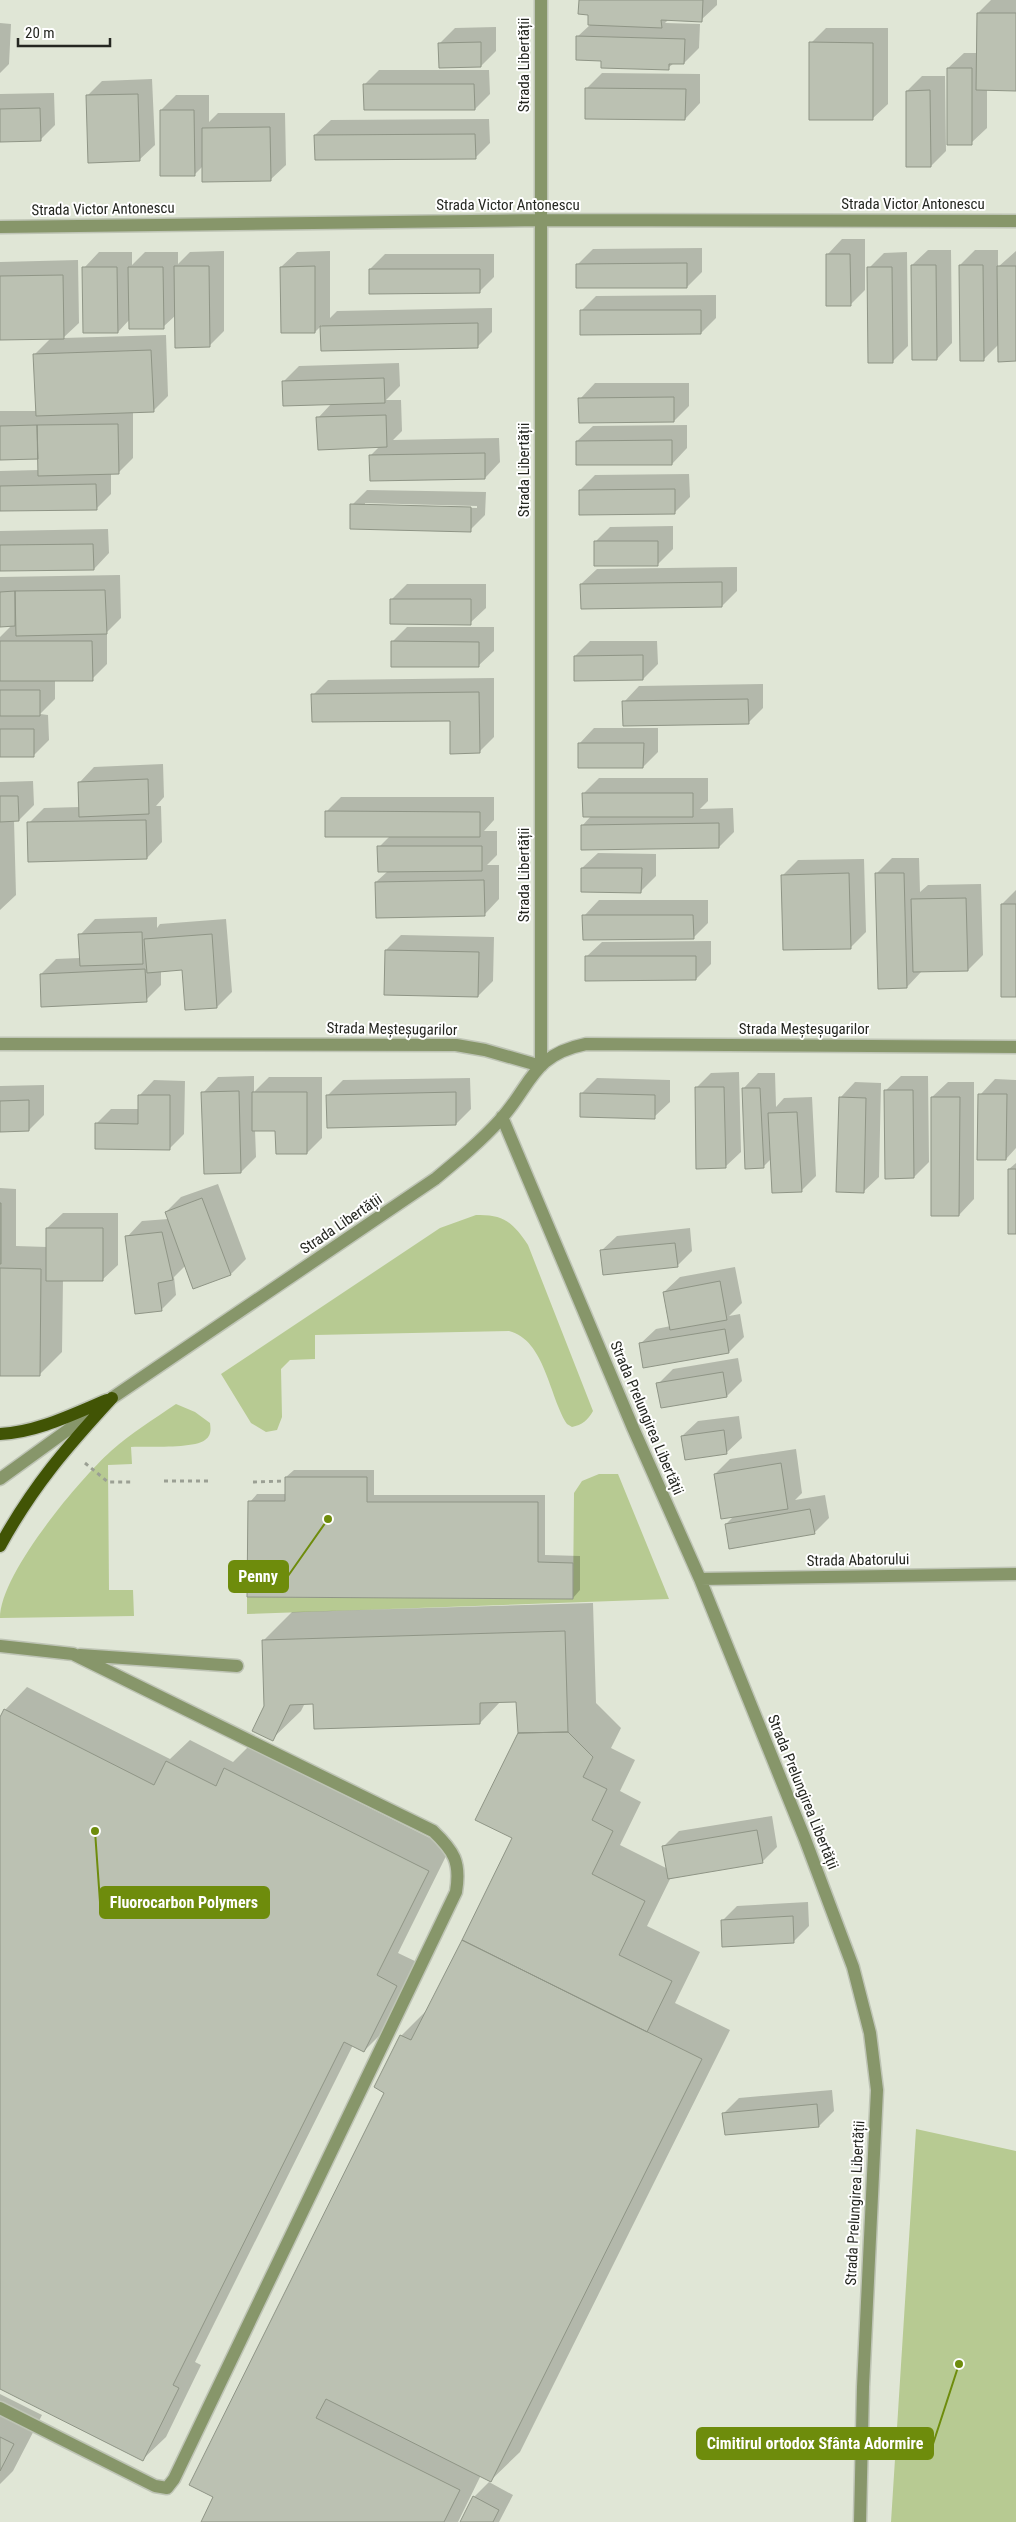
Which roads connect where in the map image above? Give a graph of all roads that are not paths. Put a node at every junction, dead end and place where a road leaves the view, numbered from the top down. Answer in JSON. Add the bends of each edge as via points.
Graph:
{"nodes":[{"id":1,"x":541,"y":0,"type":"edge"},
{"id":2,"x":540,"y":220,"type":"junction"},
{"id":3,"x":1016,"y":221,"type":"edge"},
{"id":4,"x":0,"y":227,"type":"edge"},
{"id":5,"x":0,"y":1044,"type":"edge"},
{"id":6,"x":1016,"y":1047,"type":"edge"},
{"id":7,"x":541,"y":1066,"type":"junction"},
{"id":8,"x":502,"y":1118,"type":"junction"},
{"id":9,"x":112,"y":1398,"type":"junction"},
{"id":10,"x":0,"y":1434,"type":"edge"},
{"id":11,"x":0,"y":1478,"type":"edge"},
{"id":12,"x":0,"y":1546,"type":"edge"},
{"id":13,"x":1016,"y":1574,"type":"edge"},
{"id":14,"x":700,"y":1580,"type":"junction"},
{"id":15,"x":0,"y":1646,"type":"edge"},
{"id":16,"x":73,"y":1654,"type":"junction"},
{"id":17,"x":237,"y":1666,"type":"dead end"},
{"id":18,"x":0,"y":2408,"type":"edge"},
{"id":19,"x":860,"y":2522,"type":"edge"}],
"edges":[{"from":1,"to":2,"type":"street","name":"Strada Libertății"},
{"from":2,"to":3,"type":"street","name":"Strada Victor Antonescu"},
{"from":2,"to":4,"type":"street","name":"Strada Victor Antonescu"},
{"from":2,"to":7,"type":"street","name":"Strada Libertății"},
{"from":5,"to":7,"type":"street","name":"Strada Meșteșugarilor","via":[[456,1045]]},
{"from":6,"to":7,"type":"street","name":"Strada Meșteșugarilor","via":[[586,1044],[558,1052]]},
{"from":7,"to":8,"type":"street","name":"Strada Libertății","via":[[526,1081]]},
{"from":8,"to":9,"type":"street","name":"Strada Libertății","via":[[435,1179]]},
{"from":8,"to":14,"type":"street","name":"Strada Prelungirea Libertății"},
{"from":9,"to":10,"type":"main road","via":[[34,1429]]},
{"from":9,"to":11,"type":"street","name":"Strada Libertății"},
{"from":9,"to":12,"type":"main road","via":[[54,1461]]},
{"from":13,"to":14,"type":"street","name":"Strada Abatorului"},
{"from":14,"to":19,"type":"street","name":"Strada Prelungirea Libertății","via":[[854,1967],[870,2033],[877,2090]]},
{"from":15,"to":16,"type":"street"},
{"from":16,"to":17,"type":"street"},
{"from":16,"to":18,"type":"street","via":[[433,1831],[456,1860],[458,1876],[456,1892],[167,2488],[155,2486]]}]}
